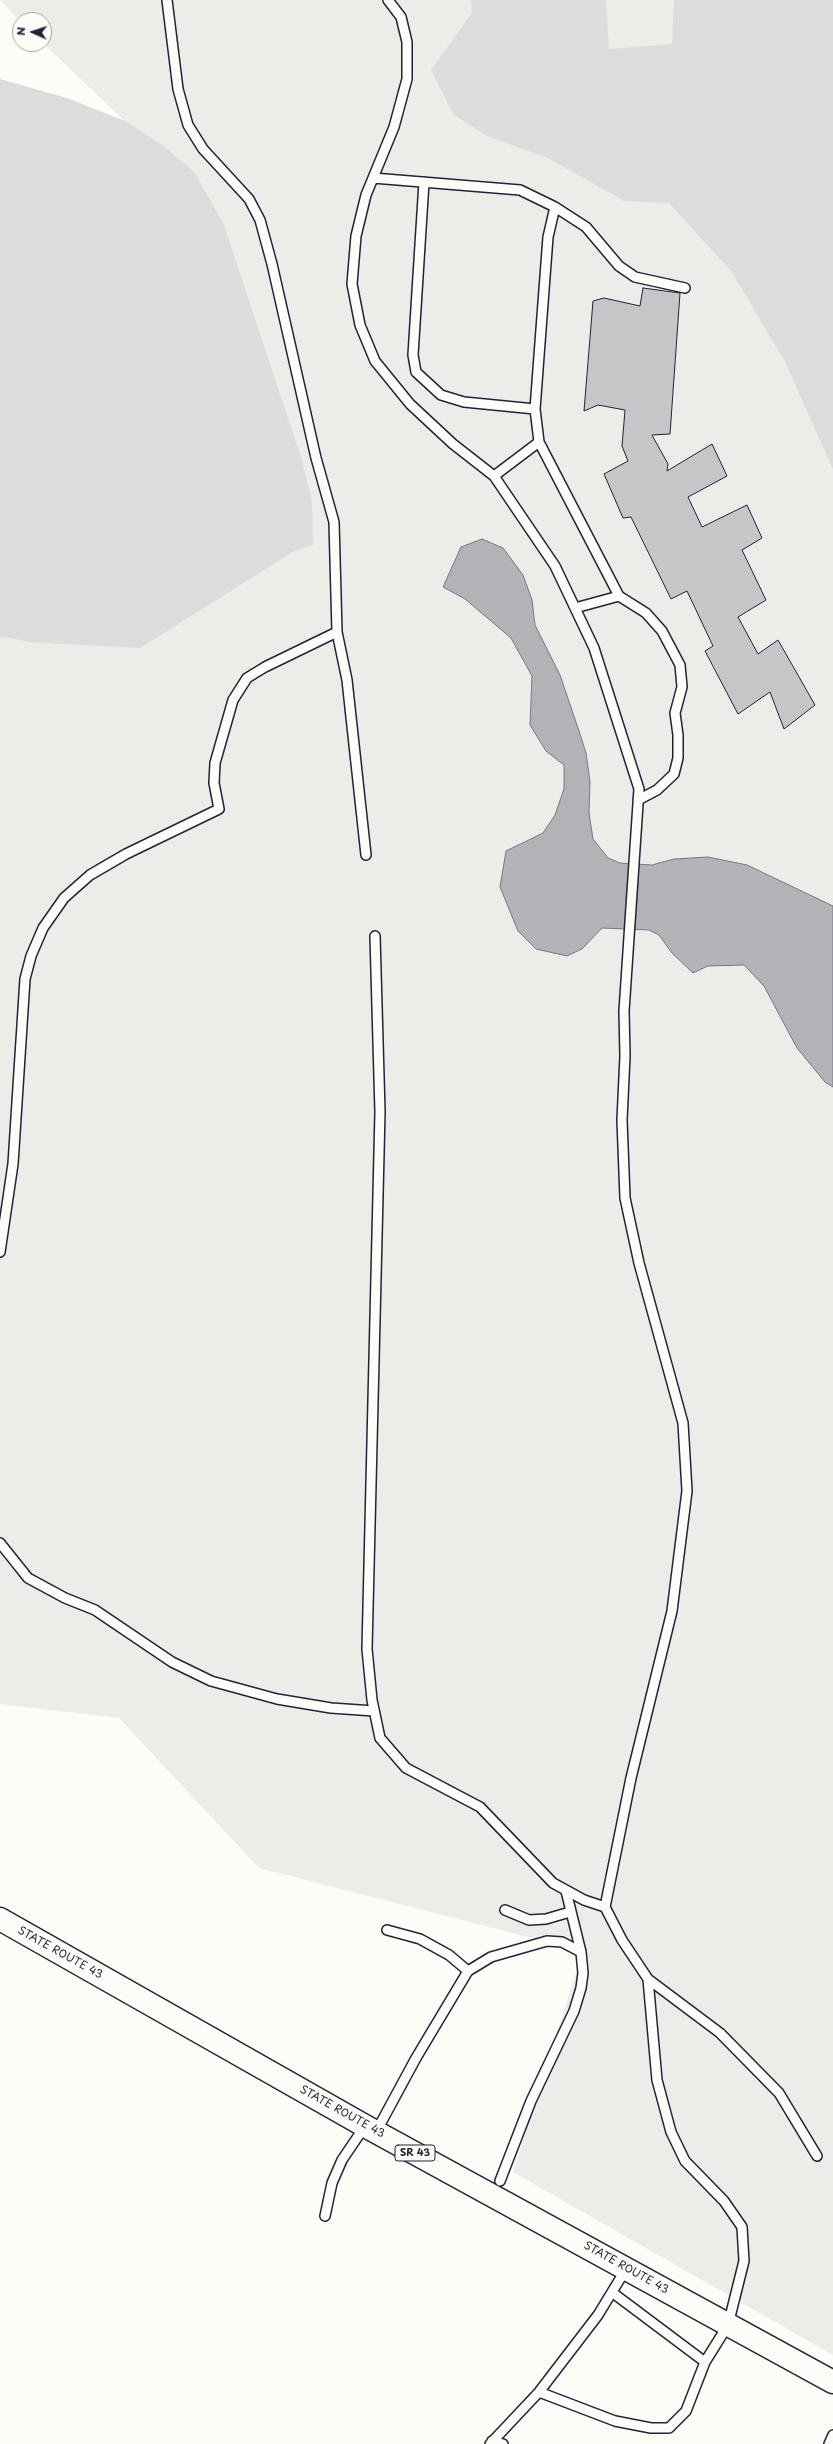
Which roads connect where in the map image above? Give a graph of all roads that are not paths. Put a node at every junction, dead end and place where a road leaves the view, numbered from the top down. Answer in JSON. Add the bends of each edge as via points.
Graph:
{"nodes":[{"id":1,"x":167,"y":0,"type":"edge"},
{"id":2,"x":388,"y":0,"type":"edge"},
{"id":3,"x":373,"y":178,"type":"junction"},
{"id":4,"x":424,"y":182,"type":"junction"},
{"id":5,"x":555,"y":206,"type":"junction"},
{"id":6,"x":685,"y":288,"type":"dead end"},
{"id":7,"x":535,"y":409,"type":"junction"},
{"id":8,"x":539,"y":442,"type":"junction"},
{"id":9,"x":494,"y":476,"type":"junction"},
{"id":10,"x":619,"y":596,"type":"junction"},
{"id":11,"x":576,"y":608,"type":"junction"},
{"id":12,"x":337,"y":632,"type":"junction"},
{"id":13,"x":638,"y":800,"type":"junction"},
{"id":14,"x":366,"y":855,"type":"dead end"},
{"id":15,"x":375,"y":936,"type":"dead end"},
{"id":16,"x":0,"y":1252,"type":"edge"},
{"id":17,"x":0,"y":1543,"type":"edge"},
{"id":18,"x":374,"y":1711,"type":"junction"},
{"id":19,"x":566,"y":1891,"type":"junction"},
{"id":20,"x":605,"y":1907,"type":"junction"},
{"id":21,"x":505,"y":1910,"type":"dead end"},
{"id":22,"x":570,"y":1912,"type":"junction"},
{"id":23,"x":0,"y":1920,"type":"edge"},
{"id":24,"x":387,"y":1930,"type":"dead end"},
{"id":25,"x":581,"y":1952,"type":"junction"},
{"id":26,"x":468,"y":1971,"type":"junction"},
{"id":27,"x":648,"y":1979,"type":"junction"},
{"id":28,"x":371,"y":2129,"type":"junction"},
{"id":29,"x":817,"y":2156,"type":"dead end"},
{"id":30,"x":500,"y":2181,"type":"dead end"},
{"id":31,"x":325,"y":2216,"type":"dead end"},
{"id":32,"x":626,"y":2268,"type":"junction"},
{"id":33,"x":613,"y":2293,"type":"junction"},
{"id":34,"x":728,"y":2325,"type":"junction"},
{"id":35,"x":705,"y":2362,"type":"junction"},
{"id":36,"x":833,"y":2382,"type":"edge"},
{"id":37,"x":539,"y":2392,"type":"junction"},
{"id":38,"x":833,"y":2435,"type":"edge"},
{"id":39,"x":491,"y":2443,"type":"edge"},
{"id":40,"x":503,"y":2444,"type":"edge"},
{"id":41,"x":829,"y":2444,"type":"edge"}],
"edges":[{"from":1,"to":12,"type":"lane","via":[[178,89],[188,125],[203,149],[249,199],[260,220],[272,264],[316,458],[334,522]]},
{"from":2,"to":3,"type":"lane","via":[[401,17],[407,42],[407,79],[394,127]]},
{"from":3,"to":4,"type":"lane"},
{"from":3,"to":9,"type":"lane","via":[[356,236],[352,284],[360,325],[375,361],[410,404],[452,444]]},
{"from":4,"to":5,"type":"lane","via":[[520,190]]},
{"from":4,"to":7,"type":"lane","via":[[414,355],[416,372],[441,394],[464,402]]},
{"from":5,"to":6,"type":"lane","via":[[586,227],[619,266],[635,277]]},
{"from":5,"to":7,"type":"lane","via":[[548,237]]},
{"from":7,"to":8,"type":"lane"},
{"from":8,"to":9,"type":"lane"},
{"from":8,"to":10,"type":"lane"},
{"from":9,"to":11,"type":"lane","via":[[555,566]]},
{"from":10,"to":11,"type":"lane"},
{"from":10,"to":13,"type":"lane","via":[[646,613],[662,631],[680,665],[682,687],[675,712],[678,758],[674,774],[657,790]]},
{"from":11,"to":13,"type":"lane","via":[[594,648],[639,789]]},
{"from":12,"to":14,"type":"lane","via":[[347,680]]},
{"from":12,"to":16,"type":"lane","via":[[247,678],[233,700],[215,763],[214,783],[219,809],[126,854],[90,875],[64,898],[43,928],[25,979],[13,1164]]},
{"from":13,"to":20,"type":"lane","via":[[624,1011],[622,1120],[625,1198],[639,1263],[683,1423],[687,1491],[672,1611],[631,1778]]},
{"from":15,"to":18,"type":"lane","via":[[380,1112],[367,1649]]},
{"from":17,"to":18,"type":"lane","via":[[28,1578],[65,1598],[95,1610],[172,1662],[211,1681],[277,1699],[331,1708]]},
{"from":18,"to":19,"type":"lane","via":[[380,1738],[406,1768],[480,1807],[532,1862]]},
{"from":19,"to":20,"type":"lane"},
{"from":19,"to":22,"type":"lane"},
{"from":20,"to":27,"type":"lane","via":[[622,1940]]},
{"from":21,"to":22,"type":"lane","via":[[529,1920],[546,1919]]},
{"from":22,"to":25,"type":"lane"},
{"from":23,"to":28,"type":"main road","name":"STATE ROUTE 43","number":"SR 43"},
{"from":24,"to":26,"type":"lane","via":[[420,1939],[450,1955]]},
{"from":25,"to":26,"type":"lane","via":[[562,1942],[547,1940],[491,1958]]},
{"from":25,"to":30,"type":"lane","via":[[583,1973],[574,2012],[532,2101]]},
{"from":26,"to":28,"type":"lane"},
{"from":27,"to":29,"type":"lane","via":[[720,2033],[779,2094]]},
{"from":27,"to":34,"type":"lane","via":[[657,2080],[671,2132],[685,2161],[724,2201],[742,2227],[744,2261]]},
{"from":28,"to":31,"type":"lane","via":[[342,2160],[332,2183]]},
{"from":28,"to":32,"type":"main road","name":"STATE ROUTE 43","number":"SR 43"},
{"from":32,"to":33,"type":"lane"},
{"from":32,"to":34,"type":"main road","name":"STATE ROUTE 43","number":"SR 43"},
{"from":33,"to":35,"type":"lane"},
{"from":33,"to":37,"type":"lane"},
{"from":34,"to":35,"type":"lane"},
{"from":34,"to":36,"type":"main road","name":"STATE ROUTE 43","number":"SR 43"},
{"from":35,"to":37,"type":"lane","via":[[686,2411],[669,2428],[652,2428],[615,2421]]},
{"from":37,"to":39,"type":"lane"},
{"from":38,"to":41,"type":"lane"},
{"from":39,"to":40,"type":"lane"}]}
